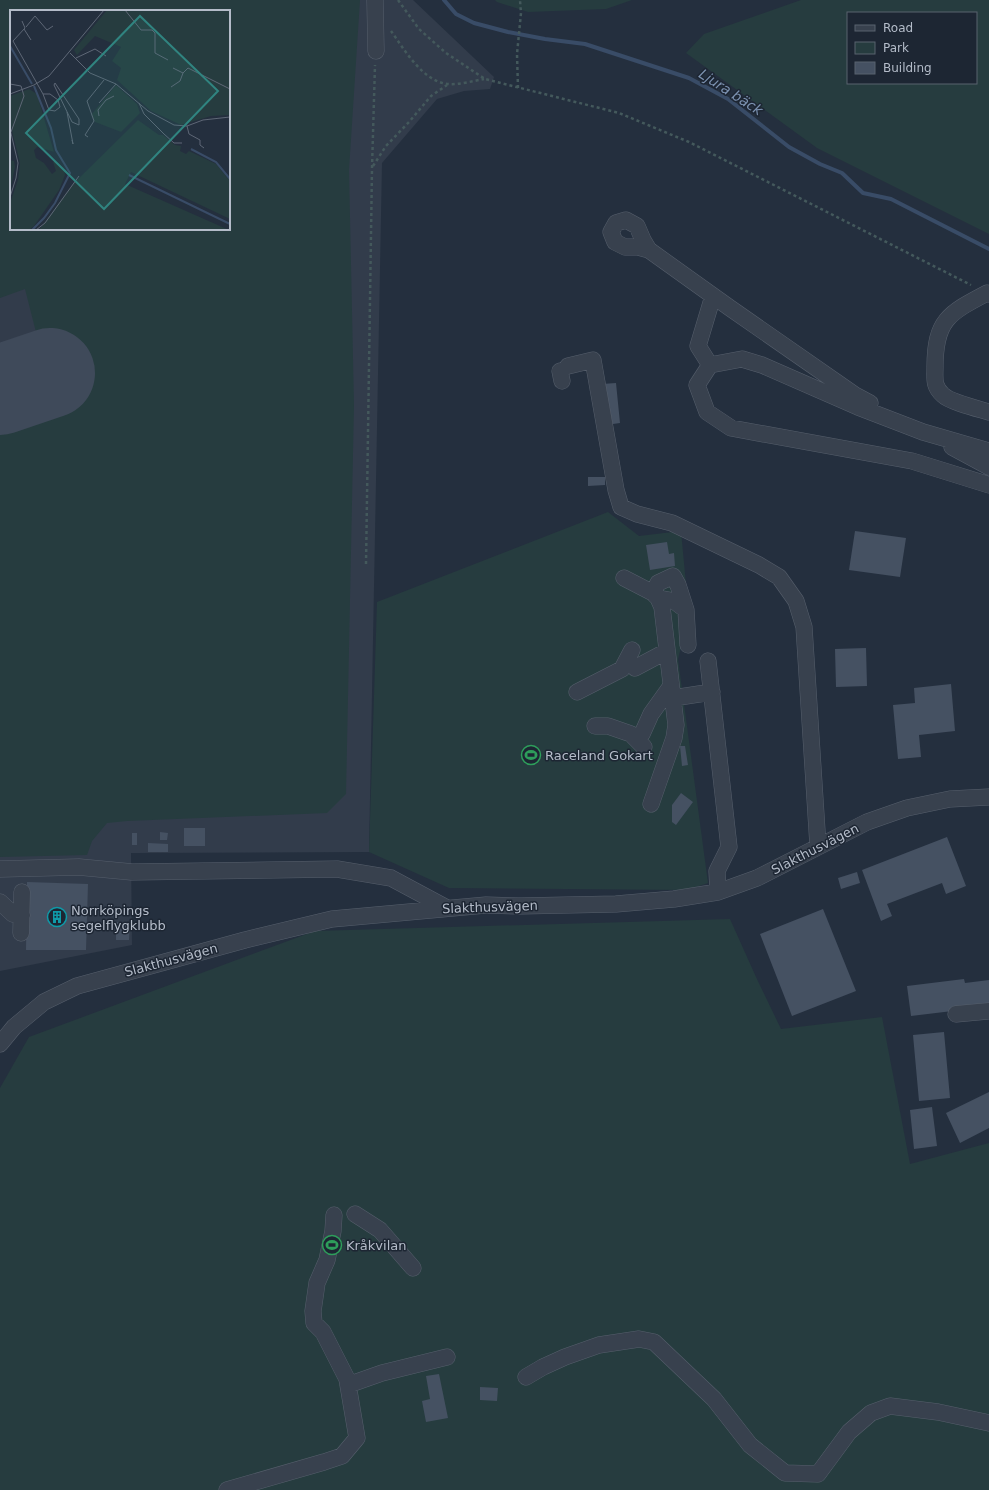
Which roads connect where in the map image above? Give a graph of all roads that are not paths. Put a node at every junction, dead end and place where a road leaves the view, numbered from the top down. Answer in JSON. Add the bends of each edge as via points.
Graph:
{"nodes":[{"id":1,"x":375,"y":0,"type":"edge"},
{"id":2,"x":376,"y":51,"type":"road end"},
{"id":3,"x":649,"y":250,"type":"dead end"},
{"id":4,"x":988,"y":293,"type":"edge"},
{"id":5,"x":713,"y":296,"type":"junction"},
{"id":6,"x":710,"y":365,"type":"junction"},
{"id":7,"x":564,"y":372,"type":"dead end"},
{"id":8,"x":989,"y":412,"type":"edge"},
{"id":9,"x":923,"y":432,"type":"junction"},
{"id":10,"x":989,"y":451,"type":"edge"},
{"id":11,"x":989,"y":467,"type":"edge"},
{"id":12,"x":989,"y":485,"type":"edge"},
{"id":13,"x":624,"y":578,"type":"dead end"},
{"id":14,"x":656,"y":596,"type":"junction"},
{"id":15,"x":686,"y":610,"type":"junction"},
{"id":16,"x":688,"y":645,"type":"dead end"},
{"id":17,"x":632,"y":650,"type":"dead end"},
{"id":18,"x":667,"y":651,"type":"junction"},
{"id":19,"x":708,"y":661,"type":"dead end"},
{"id":20,"x":635,"y":668,"type":"dead end"},
{"id":21,"x":577,"y":692,"type":"dead end"},
{"id":22,"x":712,"y":692,"type":"junction"},
{"id":23,"x":673,"y":698,"type":"junction"},
{"id":24,"x":645,"y":715,"type":"junction"},
{"id":25,"x":595,"y":726,"type":"dead end"},
{"id":26,"x":989,"y":797,"type":"edge"},
{"id":27,"x":651,"y":804,"type":"dead end"},
{"id":28,"x":818,"y":846,"type":"junction"},
{"id":29,"x":0,"y":869,"type":"edge"},
{"id":30,"x":22,"y":892,"type":"dead end"},
{"id":31,"x":718,"y":892,"type":"junction"},
{"id":32,"x":0,"y":902,"type":"edge"},
{"id":33,"x":447,"y":908,"type":"junction"},
{"id":34,"x":22,"y":915,"type":"junction"},
{"id":35,"x":21,"y":933,"type":"dead end"},
{"id":36,"x":989,"y":1010,"type":"edge"},
{"id":37,"x":956,"y":1014,"type":"dead end"},
{"id":38,"x":0,"y":1044,"type":"edge"},
{"id":39,"x":355,"y":1214,"type":"dead end"},
{"id":40,"x":334,"y":1215,"type":"dead end"},
{"id":41,"x":413,"y":1268,"type":"dead end"},
{"id":42,"x":447,"y":1357,"type":"dead end"},
{"id":43,"x":526,"y":1377,"type":"dead end"},
{"id":44,"x":348,"y":1385,"type":"junction"},
{"id":45,"x":989,"y":1423,"type":"edge"},
{"id":46,"x":227,"y":1490,"type":"edge"}],
"edges":[{"from":1,"to":2,"type":"street"},
{"from":3,"to":5,"type":"street"},
{"from":4,"to":8,"type":"street","via":[[958,308],[940,329],[936,344],[935,385],[944,396]]},
{"from":5,"to":6,"type":"street","via":[[698,346]]},
{"from":5,"to":9,"type":"street","via":[[855,394]]},
{"from":6,"to":9,"type":"street","via":[[742,359],[762,365]]},
{"from":6,"to":12,"type":"street","via":[[697,385],[708,412],[731,428],[912,461]]},
{"from":7,"to":28,"type":"street","via":[[593,360],[621,507],[672,523],[759,565],[779,577],[796,601],[804,627]]},
{"from":9,"to":10,"type":"street"},
{"from":9,"to":11,"type":"street"},
{"from":13,"to":14,"type":"street"},
{"from":14,"to":15,"type":"street","via":[[674,601]]},
{"from":14,"to":15,"type":"street","via":[[658,582],[673,576]]},
{"from":14,"to":18,"type":"street","via":[[662,607]]},
{"from":15,"to":16,"type":"street"},
{"from":17,"to":21,"type":"street","via":[[622,669]]},
{"from":18,"to":20,"type":"street"},
{"from":18,"to":23,"type":"street"},
{"from":19,"to":22,"type":"street"},
{"from":22,"to":23,"type":"street"},
{"from":22,"to":31,"type":"street","via":[[729,847],[717,871]]},
{"from":23,"to":24,"type":"street"},
{"from":23,"to":24,"type":"street"},
{"from":23,"to":27,"type":"street","via":[[676,725],[674,738]]},
{"from":24,"to":25,"type":"street","via":[[643,741],[608,726]]},
{"from":26,"to":28,"type":"street","name":"Slakthusvägen","via":[[950,799],[907,808],[867,822]]},
{"from":28,"to":31,"type":"street","name":"Slakthusvägen","via":[[757,878]]},
{"from":29,"to":33,"type":"street","via":[[79,867],[132,872],[337,869],[391,878]]},
{"from":30,"to":34,"type":"street"},
{"from":31,"to":33,"type":"street","name":"Slakthusvägen","via":[[616,904],[486,905]]},
{"from":32,"to":34,"type":"street","via":[[13,914]]},
{"from":33,"to":38,"type":"street","name":"Slakthusvägen","via":[[332,919],[77,986],[44,1002],[14,1027]]},
{"from":34,"to":35,"type":"street"},
{"from":36,"to":37,"type":"street"},
{"from":39,"to":41,"type":"street","via":[[380,1230]]},
{"from":40,"to":44,"type":"street","via":[[327,1260],[316,1283],[313,1311],[314,1323],[323,1332]]},
{"from":42,"to":44,"type":"street","via":[[382,1372]]},
{"from":43,"to":45,"type":"street","via":[[565,1357],[599,1345],[639,1339],[654,1342],[714,1399],[750,1445],[785,1473],[818,1474],[849,1432],[871,1413],[890,1406],[938,1412]]},
{"from":44,"to":46,"type":"street","via":[[357,1438],[342,1456]]}]}
